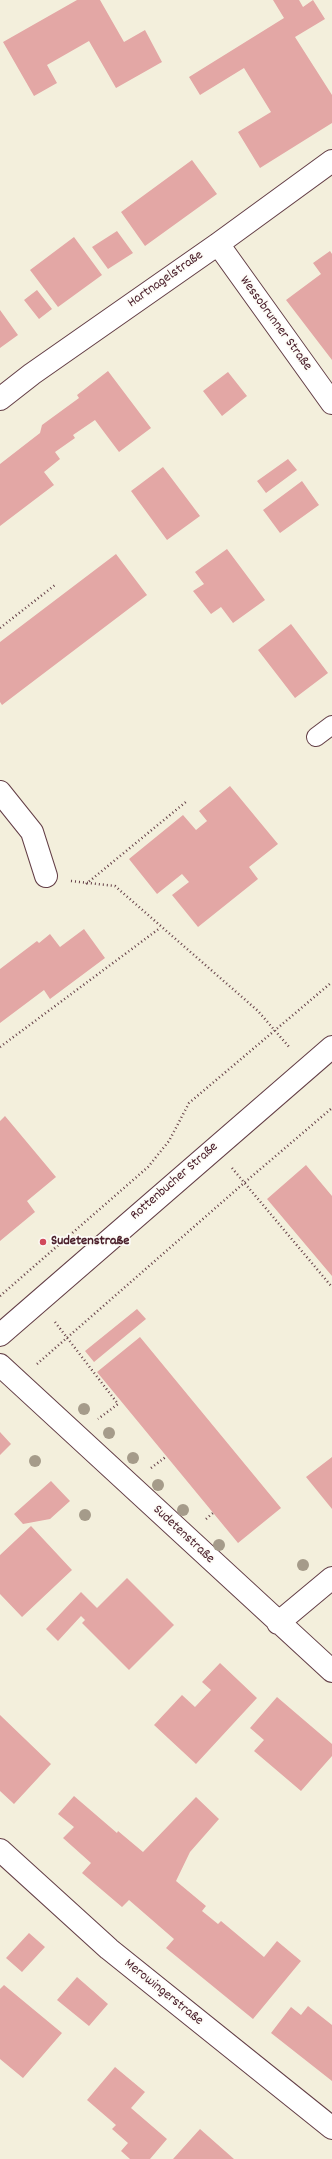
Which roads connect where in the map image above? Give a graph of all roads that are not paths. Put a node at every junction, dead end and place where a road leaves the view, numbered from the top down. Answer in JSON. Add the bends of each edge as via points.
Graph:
{"nodes":[{"id":1,"x":332,"y":161,"type":"edge"},
{"id":2,"x":218,"y":244,"type":"junction"},
{"id":3,"x":0,"y":399,"type":"edge"},
{"id":4,"x":332,"y":403,"type":"edge"},
{"id":5,"x":332,"y":725,"type":"edge"},
{"id":6,"x":316,"y":737,"type":"dead end"},
{"id":7,"x":0,"y":792,"type":"edge"},
{"id":8,"x":46,"y":876,"type":"road end"},
{"id":9,"x":332,"y":1047,"type":"edge"},
{"id":10,"x":0,"y":1335,"type":"edge"},
{"id":11,"x":0,"y":1365,"type":"edge"},
{"id":12,"x":332,"y":1578,"type":"edge"},
{"id":13,"x":278,"y":1623,"type":"junction"},
{"id":14,"x":332,"y":1671,"type":"edge"},
{"id":15,"x":0,"y":1850,"type":"edge"},
{"id":16,"x":332,"y":2128,"type":"edge"}],
"edges":[{"from":1,"to":2,"type":"street","name":"Hartnagelstraße"},
{"from":2,"to":3,"type":"street","name":"Hartnagelstraße"},
{"from":2,"to":4,"type":"street","name":"Wessobrunner Straße"},
{"from":5,"to":6,"type":"lane"},
{"from":7,"to":8,"type":"street","via":[[32,832]]},
{"from":9,"to":10,"type":"street","name":"Rottenbucher Straße"},
{"from":11,"to":13,"type":"street","name":"Sudetenstraße"},
{"from":12,"to":13,"type":"street"},
{"from":13,"to":14,"type":"street","name":"Sudetenstraße"},
{"from":15,"to":16,"type":"street","name":"Merowingerstraße","via":[[109,1949]]}]}
